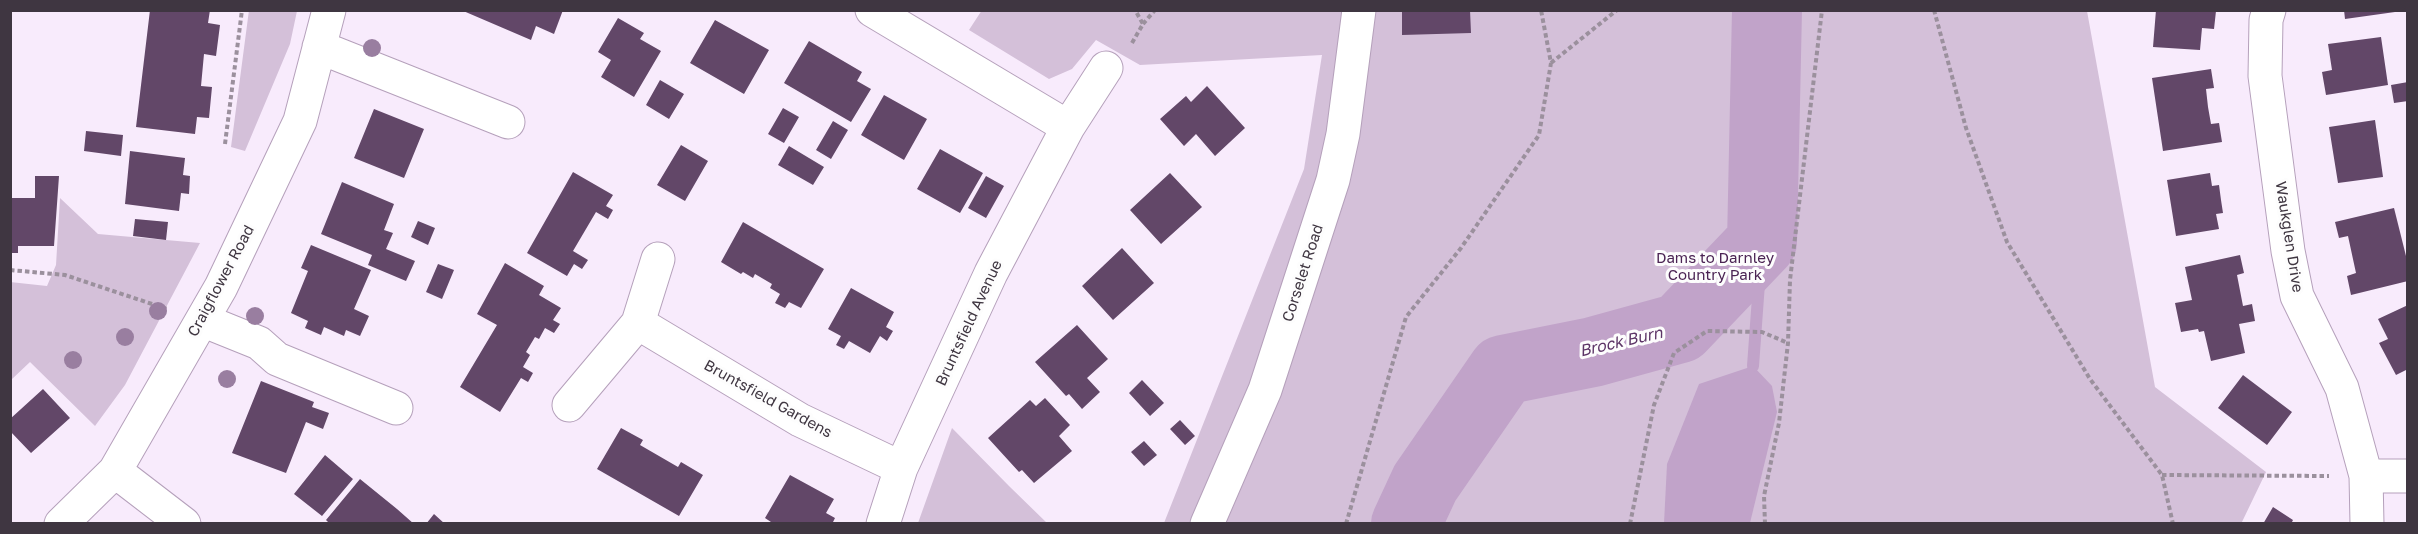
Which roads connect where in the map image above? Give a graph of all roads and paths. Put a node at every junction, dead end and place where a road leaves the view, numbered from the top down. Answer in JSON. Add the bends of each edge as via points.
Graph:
{"nodes":[{"id":1,"x":243,"y":10,"type":"edge"},
{"id":2,"x":329,"y":10,"type":"edge"},
{"id":3,"x":872,"y":10,"type":"edge"},
{"id":4,"x":1155,"y":10,"type":"edge"},
{"id":5,"x":1359,"y":10,"type":"edge"},
{"id":6,"x":1541,"y":10,"type":"edge"},
{"id":7,"x":1617,"y":10,"type":"edge"},
{"id":8,"x":1822,"y":10,"type":"edge"},
{"id":9,"x":1934,"y":10,"type":"edge"},
{"id":10,"x":2269,"y":10,"type":"edge"},
{"id":11,"x":1143,"y":24,"type":"dead end"},
{"id":12,"x":319,"y":46,"type":"junction"},
{"id":13,"x":1551,"y":63,"type":"junction"},
{"id":14,"x":1106,"y":68,"type":"dead end"},
{"id":15,"x":508,"y":122,"type":"dead end"},
{"id":16,"x":1068,"y":127,"type":"junction"},
{"id":17,"x":225,"y":144,"type":"dead end"},
{"id":18,"x":658,"y":259,"type":"dead end"},
{"id":19,"x":10,"y":270,"type":"edge"},
{"id":20,"x":202,"y":320,"type":"junction"},
{"id":21,"x":638,"y":323,"type":"junction"},
{"id":22,"x":1788,"y":343,"type":"junction"},
{"id":23,"x":569,"y":405,"type":"dead end"},
{"id":24,"x":396,"y":408,"type":"dead end"},
{"id":25,"x":901,"y":468,"type":"junction"},
{"id":26,"x":115,"y":471,"type":"junction"},
{"id":27,"x":2162,"y":475,"type":"junction"},
{"id":28,"x":2366,"y":476,"type":"junction"},
{"id":29,"x":2408,"y":476,"type":"edge"},
{"id":30,"x":61,"y":524,"type":"edge"},
{"id":31,"x":184,"y":524,"type":"edge"},
{"id":32,"x":883,"y":524,"type":"edge"},
{"id":33,"x":1207,"y":524,"type":"edge"},
{"id":34,"x":1346,"y":524,"type":"edge"},
{"id":35,"x":1630,"y":524,"type":"edge"},
{"id":36,"x":1765,"y":524,"type":"edge"},
{"id":37,"x":2173,"y":524,"type":"edge"},
{"id":38,"x":2367,"y":524,"type":"edge"}],
"edges":[{"from":1,"to":17,"type":"path"},
{"from":2,"to":12,"type":"street","name":"Craigflower Road"},
{"from":3,"to":16,"type":"street"},
{"from":4,"to":11,"type":"path"},
{"from":5,"to":33,"type":"street","name":"Corselet Road","via":[[1333,180],[1266,390]]},
{"from":6,"to":13,"type":"path"},
{"from":7,"to":13,"type":"path"},
{"from":8,"to":22,"type":"path","via":[[1790,280]]},
{"from":9,"to":27,"type":"path","via":[[1966,128],[2007,242],[2090,378]]},
{"from":10,"to":28,"type":"street","name":"Waukglen Drive","via":[[2265,76],[2297,296],[2342,388]]},
{"from":12,"to":15,"type":"street"},
{"from":12,"to":20,"type":"street","name":"Craigflower Road","via":[[300,121]]},
{"from":13,"to":34,"type":"path","via":[[1539,135],[1461,248],[1406,317]]},
{"from":14,"to":16,"type":"street","name":"Bruntsfield Avenue"},
{"from":16,"to":25,"type":"street","name":"Bruntsfield Avenue","via":[[991,273]]},
{"from":18,"to":21,"type":"street"},
{"from":19,"to":20,"type":"path","via":[[65,276]]},
{"from":20,"to":24,"type":"street","via":[[259,343],[277,359]]},
{"from":20,"to":26,"type":"street","name":"Craigflower Road"},
{"from":21,"to":23,"type":"street"},
{"from":21,"to":25,"type":"street","name":"Bruntsfield Gardens","via":[[800,420]]},
{"from":22,"to":35,"type":"path","via":[[1761,332],[1707,331],[1674,353],[1654,405]]},
{"from":22,"to":36,"type":"path","via":[[1779,423],[1764,496]]},
{"from":25,"to":32,"type":"street","name":"Bruntsfield Avenue"},
{"from":26,"to":30,"type":"street","name":"Craigflower Road"},
{"from":26,"to":31,"type":"street"},
{"from":27,"to":28,"type":"path"},
{"from":27,"to":37,"type":"path"},
{"from":28,"to":29,"type":"street"},
{"from":28,"to":38,"type":"street","name":"Waukglen Drive"}]}
